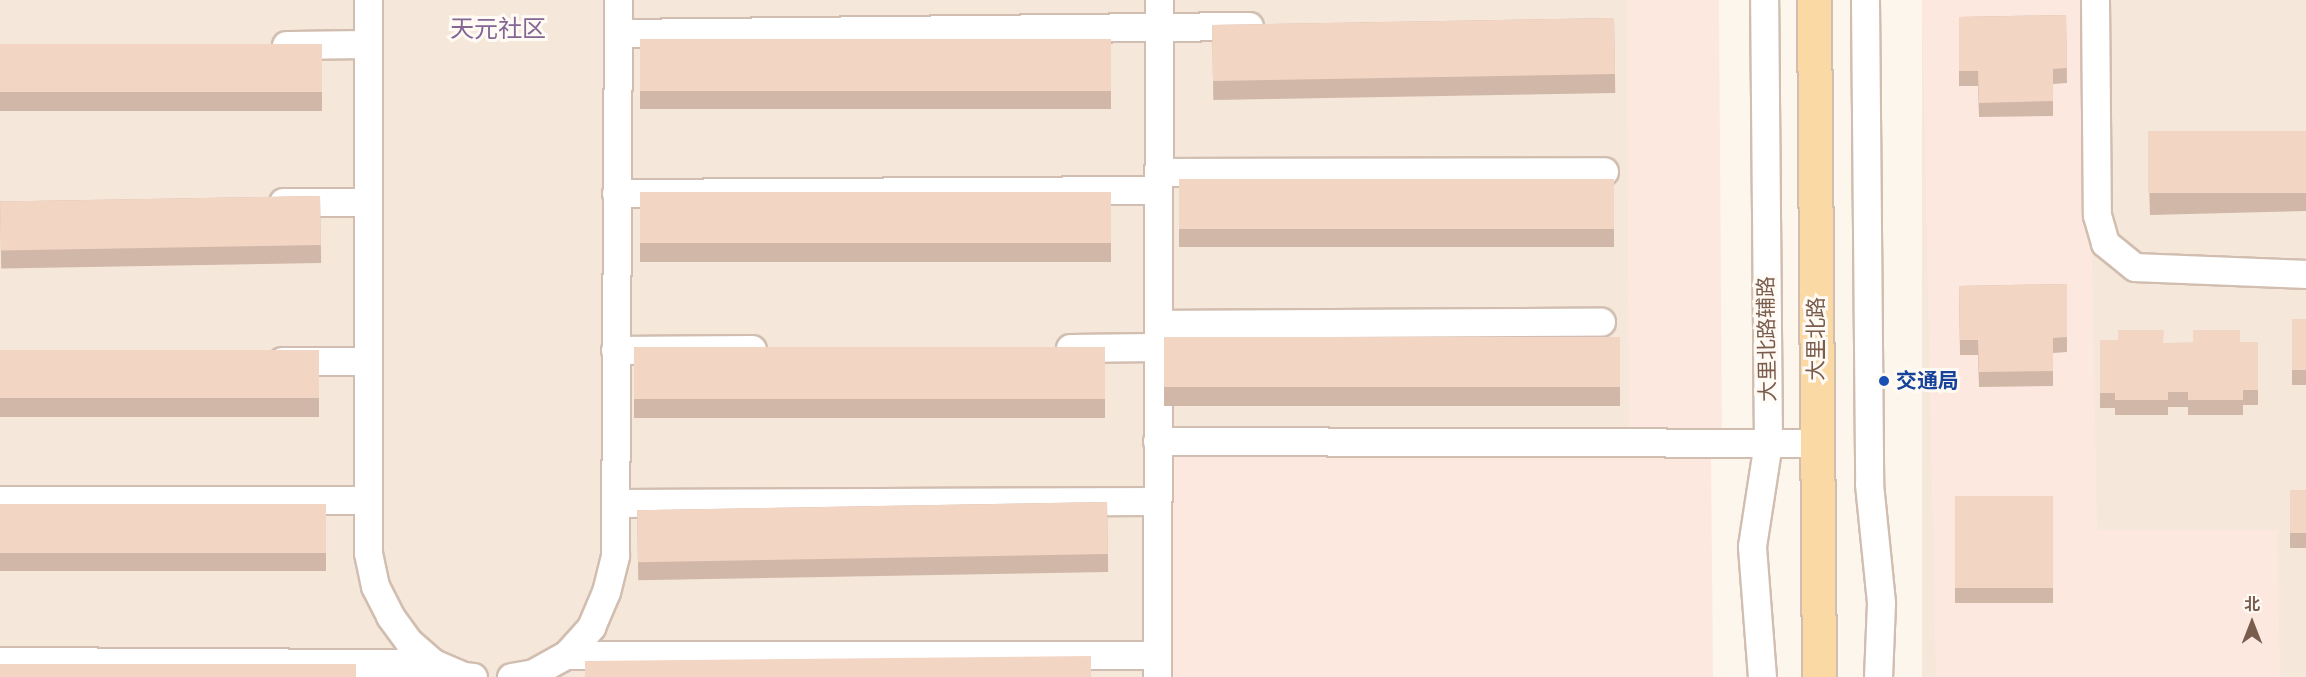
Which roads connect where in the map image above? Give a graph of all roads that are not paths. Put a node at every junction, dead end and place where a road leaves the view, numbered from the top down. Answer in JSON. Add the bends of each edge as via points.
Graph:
{"nodes":[{"id":1,"x":368,"y":0,"type":"edge"},
{"id":2,"x":618,"y":0,"type":"edge"},
{"id":3,"x":1159,"y":0,"type":"edge"},
{"id":4,"x":1764,"y":0,"type":"edge"},
{"id":5,"x":1814,"y":0,"type":"edge"},
{"id":6,"x":1865,"y":0,"type":"edge"},
{"id":7,"x":2095,"y":0,"type":"edge"},
{"id":8,"x":1277,"y":26,"type":"edge"},
{"id":9,"x":1158,"y":27,"type":"junction"},
{"id":10,"x":618,"y":33,"type":"junction"},
{"id":11,"x":368,"y":44,"type":"junction"},
{"id":12,"x":261,"y":45,"type":"edge"},
{"id":13,"x":1604,"y":171,"type":"dead end"},
{"id":14,"x":1158,"y":181,"type":"junction"},
{"id":15,"x":616,"y":193,"type":"junction"},
{"id":16,"x":261,"y":202,"type":"edge"},
{"id":17,"x":368,"y":202,"type":"junction"},
{"id":18,"x":2306,"y":274,"type":"edge"},
{"id":19,"x":1601,"y":322,"type":"dead end"},
{"id":20,"x":1158,"y":336,"type":"junction"},
{"id":21,"x":1040,"y":348,"type":"edge"},
{"id":22,"x":780,"y":349,"type":"edge"},
{"id":23,"x":615,"y":350,"type":"junction"},
{"id":24,"x":261,"y":361,"type":"edge"},
{"id":25,"x":368,"y":361,"type":"junction"},
{"id":26,"x":1157,"y":441,"type":"junction"},
{"id":27,"x":1768,"y":443,"type":"junction"},
{"id":28,"x":1816,"y":443,"type":"junction"},
{"id":29,"x":0,"y":500,"type":"edge"},
{"id":30,"x":368,"y":500,"type":"junction"},
{"id":31,"x":1157,"y":501,"type":"junction"},
{"id":32,"x":615,"y":503,"type":"junction"},
{"id":33,"x":566,"y":655,"type":"junction"},
{"id":34,"x":0,"y":661,"type":"edge"},
{"id":35,"x":433,"y":663,"type":"junction"},
{"id":36,"x":1157,"y":666,"type":"edge"},
{"id":37,"x":473,"y":677,"type":"edge"},
{"id":38,"x":511,"y":677,"type":"edge"},
{"id":39,"x":1762,"y":677,"type":"edge"},
{"id":40,"x":1819,"y":677,"type":"edge"},
{"id":41,"x":1878,"y":677,"type":"edge"}],
"edges":[{"from":1,"to":11,"type":"street"},
{"from":2,"to":10,"type":"street"},
{"from":3,"to":9,"type":"street"},
{"from":4,"to":27,"type":"street","name":"大里北路辅路"},
{"from":5,"to":28,"type":"main road","name":"大里北路"},
{"from":6,"to":41,"type":"street","via":[[1869,484],[1881,603]]},
{"from":7,"to":18,"type":"street","via":[[2097,215],[2105,243],[2134,267]]},
{"from":8,"to":9,"type":"street"},
{"from":9,"to":10,"type":"street"},
{"from":9,"to":14,"type":"street"},
{"from":10,"to":15,"type":"street"},
{"from":11,"to":12,"type":"street"},
{"from":11,"to":17,"type":"street"},
{"from":13,"to":14,"type":"street"},
{"from":14,"to":15,"type":"street"},
{"from":14,"to":20,"type":"street"},
{"from":15,"to":23,"type":"street"},
{"from":16,"to":17,"type":"street"},
{"from":17,"to":25,"type":"street"},
{"from":19,"to":20,"type":"street"},
{"from":20,"to":21,"type":"street"},
{"from":20,"to":26,"type":"street"},
{"from":22,"to":23,"type":"street"},
{"from":23,"to":32,"type":"street"},
{"from":24,"to":25,"type":"street"},
{"from":25,"to":30,"type":"street"},
{"from":26,"to":27,"type":"street"},
{"from":26,"to":31,"type":"street"},
{"from":27,"to":28,"type":"street"},
{"from":27,"to":39,"type":"street","name":"大里北路辅路","via":[[1752,546]]},
{"from":28,"to":40,"type":"main road","name":"大里北路"},
{"from":29,"to":30,"type":"street"},
{"from":30,"to":35,"type":"street","via":[[368,553],[375,586],[409,642]]},
{"from":31,"to":32,"type":"street"},
{"from":31,"to":36,"type":"street"},
{"from":32,"to":33,"type":"street","via":[[615,555],[606,592],[591,627]]},
{"from":33,"to":36,"type":"street"},
{"from":33,"to":38,"type":"street","via":[[533,673]]},
{"from":34,"to":35,"type":"street"},
{"from":35,"to":37,"type":"street"}]}
